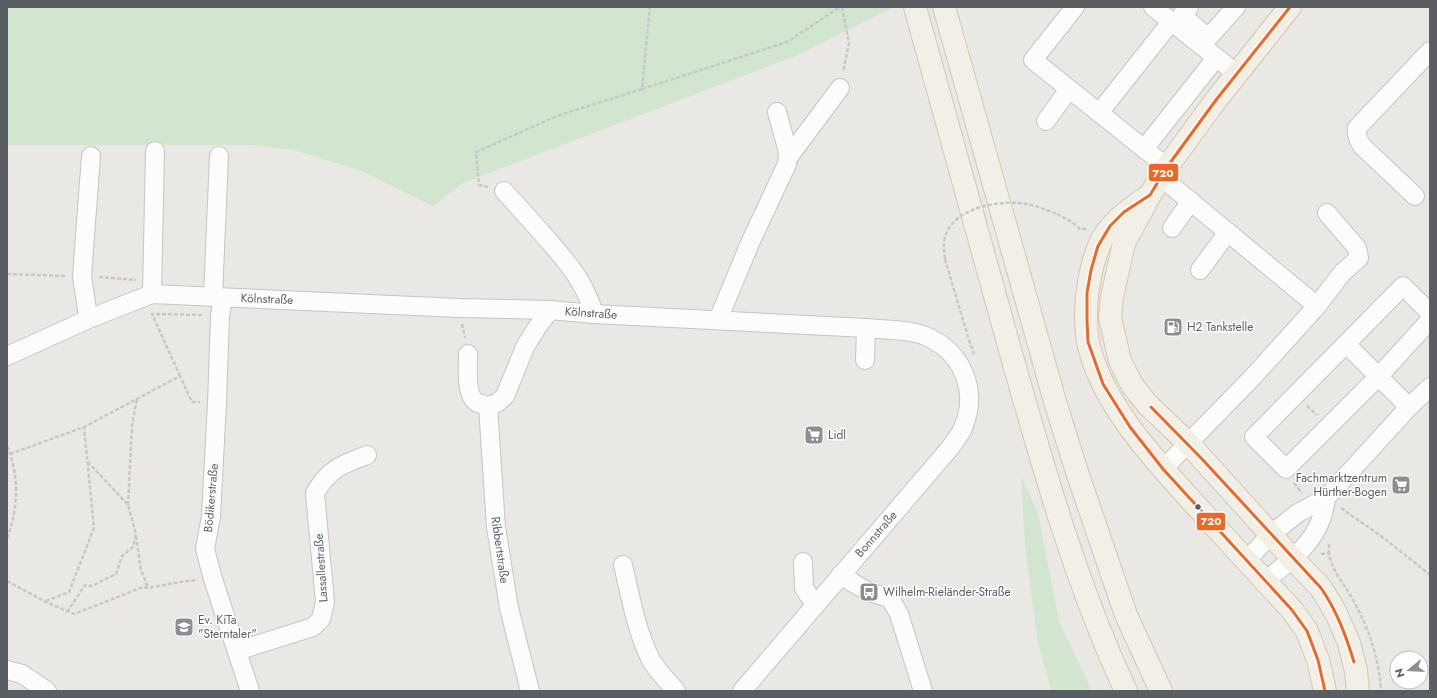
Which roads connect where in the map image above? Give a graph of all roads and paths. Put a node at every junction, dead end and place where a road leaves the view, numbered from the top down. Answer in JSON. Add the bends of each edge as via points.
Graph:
{"nodes":[{"id":1,"x":650,"y":7,"type":"edge"},
{"id":2,"x":841,"y":7,"type":"edge"},
{"id":3,"x":915,"y":7,"type":"edge"},
{"id":4,"x":944,"y":7,"type":"edge"},
{"id":5,"x":1075,"y":7,"type":"edge"},
{"id":6,"x":1152,"y":7,"type":"edge"},
{"id":7,"x":1189,"y":7,"type":"edge"},
{"id":8,"x":1236,"y":7,"type":"edge"},
{"id":9,"x":1286,"y":8,"type":"edge"},
{"id":10,"x":1171,"y":22,"type":"junction"},
{"id":11,"x":1430,"y":50,"type":"edge"},
{"id":12,"x":1216,"y":58,"type":"junction"},
{"id":13,"x":1237,"y":74,"type":"junction"},
{"id":14,"x":840,"y":88,"type":"joint"},
{"id":15,"x":642,"y":89,"type":"junction"},
{"id":16,"x":1070,"y":90,"type":"junction"},
{"id":17,"x":777,"y":112,"type":"dead end"},
{"id":18,"x":1099,"y":113,"type":"junction"},
{"id":19,"x":1046,"y":121,"type":"dead end"},
{"id":20,"x":1144,"y":149,"type":"junction"},
{"id":21,"x":155,"y":152,"type":"dead end"},
{"id":22,"x":91,"y":156,"type":"dead end"},
{"id":23,"x":219,"y":156,"type":"dead end"},
{"id":24,"x":788,"y":158,"type":"junction"},
{"id":25,"x":1158,"y":180,"type":"junction"},
{"id":26,"x":504,"y":191,"type":"joint"},
{"id":27,"x":1415,"y":196,"type":"dead end"},
{"id":28,"x":1191,"y":201,"type":"junction"},
{"id":29,"x":1327,"y":213,"type":"dead end"},
{"id":30,"x":1092,"y":225,"type":"dead end"},
{"id":31,"x":1172,"y":228,"type":"dead end"},
{"id":32,"x":1228,"y":232,"type":"junction"},
{"id":33,"x":1200,"y":270,"type":"dead end"},
{"id":34,"x":152,"y":294,"type":"junction"},
{"id":35,"x":218,"y":297,"type":"junction"},
{"id":36,"x":1317,"y":306,"type":"junction"},
{"id":37,"x":459,"y":308,"type":"junction"},
{"id":38,"x":550,"y":310,"type":"junction"},
{"id":39,"x":1430,"y":313,"type":"edge"},
{"id":40,"x":594,"y":314,"type":"junction"},
{"id":41,"x":220,"y":316,"type":"junction"},
{"id":42,"x":91,"y":318,"type":"junction"},
{"id":43,"x":718,"y":320,"type":"junction"},
{"id":44,"x":1430,"y":320,"type":"edge"},
{"id":45,"x":866,"y":328,"type":"junction"},
{"id":46,"x":968,"y":337,"type":"dead end"},
{"id":47,"x":1346,"y":344,"type":"junction"},
{"id":48,"x":468,"y":354,"type":"joint"},
{"id":49,"x":7,"y":356,"type":"edge"},
{"id":50,"x":864,"y":360,"type":"dead end"},
{"id":51,"x":958,"y":362,"type":"joint"},
{"id":52,"x":180,"y":376,"type":"junction"},
{"id":53,"x":1379,"y":376,"type":"junction"},
{"id":54,"x":1430,"y":387,"type":"edge"},
{"id":55,"x":1296,"y":395,"type":"junction"},
{"id":56,"x":137,"y":399,"type":"junction"},
{"id":57,"x":217,"y":403,"type":"junction"},
{"id":58,"x":488,"y":406,"type":"junction"},
{"id":59,"x":1409,"y":407,"type":"junction"},
{"id":60,"x":1329,"y":426,"type":"junction"},
{"id":61,"x":84,"y":427,"type":"junction"},
{"id":62,"x":1188,"y":443,"type":"junction"},
{"id":63,"x":7,"y":446,"type":"edge"},
{"id":64,"x":10,"y":454,"type":"junction"},
{"id":65,"x":367,"y":455,"type":"dead end"},
{"id":66,"x":88,"y":462,"type":"junction"},
{"id":67,"x":1163,"y":469,"type":"junction"},
{"id":68,"x":1326,"y":498,"type":"junction"},
{"id":69,"x":128,"y":505,"type":"junction"},
{"id":70,"x":136,"y":534,"type":"junction"},
{"id":71,"x":1271,"y":534,"type":"junction"},
{"id":72,"x":7,"y":539,"type":"edge"},
{"id":73,"x":1292,"y":558,"type":"junction"},
{"id":74,"x":1246,"y":561,"type":"junction"},
{"id":75,"x":803,"y":562,"type":"dead end"},
{"id":76,"x":623,"y":565,"type":"dead end"},
{"id":77,"x":841,"y":574,"type":"junction"},
{"id":78,"x":1430,"y":575,"type":"edge"},
{"id":79,"x":213,"y":579,"type":"junction"},
{"id":80,"x":7,"y":581,"type":"edge"},
{"id":81,"x":1265,"y":581,"type":"junction"},
{"id":82,"x":148,"y":588,"type":"junction"},
{"id":83,"x":46,"y":602,"type":"junction"},
{"id":84,"x":815,"y":605,"type":"junction"},
{"id":85,"x":67,"y":612,"type":"junction"},
{"id":86,"x":238,"y":651,"type":"junction"},
{"id":87,"x":7,"y":670,"type":"edge"},
{"id":88,"x":47,"y":691,"type":"edge"},
{"id":89,"x":250,"y":691,"type":"edge"},
{"id":90,"x":530,"y":691,"type":"edge"},
{"id":91,"x":676,"y":691,"type":"edge"},
{"id":92,"x":742,"y":691,"type":"edge"},
{"id":93,"x":923,"y":691,"type":"edge"},
{"id":94,"x":1126,"y":691,"type":"edge"},
{"id":95,"x":1161,"y":691,"type":"edge"},
{"id":96,"x":1325,"y":691,"type":"edge"},
{"id":97,"x":1358,"y":691,"type":"edge"}],
"edges":[{"from":1,"to":15,"type":"path"},
{"from":2,"to":14,"type":"path","via":[[849,43]]},
{"from":2,"to":15,"type":"path","via":[[787,42]]},
{"from":3,"to":94,"type":"main road","via":[[1027,411],[1070,551],[1108,652]]},
{"from":4,"to":95,"type":"main road","via":[[1078,475],[1126,615]]},
{"from":5,"to":16,"type":"street","via":[[1033,60]]},
{"from":6,"to":10,"type":"street"},
{"from":7,"to":8,"type":"street","via":[[1182,15],[1208,38]]},
{"from":9,"to":13,"type":"main road"},
{"from":10,"to":12,"type":"street"},
{"from":10,"to":18,"type":"street"},
{"from":11,"to":27,"type":"street","via":[[1357,128],[1356,133],[1357,140],[1362,146]]},
{"from":12,"to":13,"type":"street"},
{"from":12,"to":20,"type":"street"},
{"from":13,"to":25,"type":"main road"},
{"from":14,"to":24,"type":"street"},
{"from":15,"to":26,"type":"path","via":[[557,116],[476,152],[479,185]]},
{"from":16,"to":18,"type":"street"},
{"from":16,"to":19,"type":"street"},
{"from":17,"to":24,"type":"street"},
{"from":18,"to":20,"type":"street"},
{"from":20,"to":25,"type":"street"},
{"from":21,"to":34,"type":"street"},
{"from":22,"to":42,"type":"street","via":[[82,276],[87,310]]},
{"from":23,"to":35,"type":"street"},
{"from":24,"to":43,"type":"street"},
{"from":25,"to":28,"type":"street"},
{"from":25,"to":62,"type":"main road","via":[[1124,243],[1110,318],[1120,361],[1132,385],[1147,404]]},
{"from":25,"to":67,"type":"main road","via":[[1110,226],[1098,246],[1087,293],[1088,342],[1103,384],[1119,411]]},
{"from":26,"to":40,"type":"street","via":[[573,268],[589,298]]},
{"from":28,"to":31,"type":"street"},
{"from":28,"to":32,"type":"street"},
{"from":29,"to":36,"type":"street","via":[[1357,248],[1359,258],[1342,273]]},
{"from":30,"to":46,"type":"path","bridge":true,"via":[[1087,229],[1080,229],[1057,214],[1031,205],[1012,203],[994,204],[963,216],[949,229],[944,246],[945,259]]},
{"from":32,"to":33,"type":"street"},
{"from":32,"to":36,"type":"street"},
{"from":34,"to":35,"type":"street","name":"Kölnstraße"},
{"from":34,"to":42,"type":"street","name":"Kölnstraße"},
{"from":35,"to":37,"type":"street","name":"Kölnstraße"},
{"from":35,"to":41,"type":"street","name":"Bödikerstraße"},
{"from":36,"to":62,"type":"street"},
{"from":37,"to":38,"type":"street","name":"Kölnstraße"},
{"from":37,"to":48,"type":"path"},
{"from":38,"to":40,"type":"street","name":"Kölnstraße"},
{"from":38,"to":58,"type":"street","via":[[525,347],[505,396],[497,404]]},
{"from":39,"to":47,"type":"street","via":[[1403,286]]},
{"from":40,"to":43,"type":"street","name":"Kölnstraße"},
{"from":41,"to":52,"type":"path","via":[[152,314]]},
{"from":41,"to":57,"type":"street","name":"Bödikerstraße"},
{"from":42,"to":49,"type":"street","name":"Kölnstraße"},
{"from":43,"to":45,"type":"street","name":"Kölnstraße"},
{"from":44,"to":53,"type":"street"},
{"from":45,"to":50,"type":"street"},
{"from":45,"to":51,"type":"street","name":"Kölnstraße","via":[[922,335],[950,351]]},
{"from":47,"to":53,"type":"street"},
{"from":47,"to":55,"type":"street"},
{"from":48,"to":58,"type":"street","via":[[470,395],[477,403]]},
{"from":51,"to":77,"type":"street","name":"Bonnstraße","via":[[966,377],[970,395],[963,428],[950,448]]},
{"from":52,"to":56,"type":"path"},
{"from":52,"to":57,"type":"path","via":[[192,402]]},
{"from":53,"to":59,"type":"street"},
{"from":53,"to":60,"type":"street"},
{"from":54,"to":59,"type":"street"},
{"from":55,"to":60,"type":"path"},
{"from":55,"to":60,"type":"street","via":[[1254,437],[1286,469]]},
{"from":56,"to":61,"type":"path"},
{"from":56,"to":69,"type":"path","via":[[132,425]]},
{"from":57,"to":79,"type":"street","name":"Bödikerstraße","via":[[211,516],[205,549]]},
{"from":58,"to":90,"type":"street","name":"Ribbertstraße","via":[[496,528],[509,608]]},
{"from":59,"to":68,"type":"street"},
{"from":61,"to":64,"type":"path"},
{"from":61,"to":66,"type":"path"},
{"from":62,"to":67,"type":"street"},
{"from":62,"to":71,"type":"main road"},
{"from":63,"to":64,"type":"path"},
{"from":64,"to":72,"type":"path","via":[[16,478],[16,502]]},
{"from":65,"to":86,"type":"street","name":"Lassallestraße","via":[[342,464],[322,480],[315,493],[325,602],[321,619],[313,627]]},
{"from":66,"to":69,"type":"path"},
{"from":66,"to":83,"type":"path","via":[[94,528],[69,592]]},
{"from":67,"to":74,"type":"main road"},
{"from":68,"to":71,"type":"street","via":[[1298,512]]},
{"from":68,"to":73,"type":"street","via":[[1321,520],[1309,541]]},
{"from":68,"to":78,"type":"path","via":[[1385,539]]},
{"from":69,"to":70,"type":"path"},
{"from":70,"to":82,"type":"path","via":[[141,570]]},
{"from":70,"to":85,"type":"path","via":[[133,546],[122,556],[116,574],[92,586],[84,585]]},
{"from":71,"to":73,"type":"main road"},
{"from":71,"to":74,"type":"street"},
{"from":73,"to":81,"type":"street"},
{"from":73,"to":97,"type":"main road","via":[[1321,588],[1336,613],[1351,650]]},
{"from":74,"to":81,"type":"main road"},
{"from":75,"to":84,"type":"street","via":[[804,588]]},
{"from":76,"to":91,"type":"street","via":[[646,649]]},
{"from":77,"to":84,"type":"street","name":"Bonnstraße"},
{"from":77,"to":93,"type":"street","via":[[870,592],[889,598],[894,605]]},
{"from":79,"to":82,"type":"path"},
{"from":79,"to":86,"type":"street","name":"Bödikerstraße"},
{"from":80,"to":83,"type":"path"},
{"from":81,"to":96,"type":"main road","via":[[1292,610],[1307,632],[1318,660]]},
{"from":82,"to":85,"type":"path","via":[[144,587],[74,614]]},
{"from":83,"to":85,"type":"path"},
{"from":84,"to":92,"type":"street","name":"Bonnstraße"},
{"from":86,"to":89,"type":"street","name":"Bödikerstraße"},
{"from":87,"to":88,"type":"street","via":[[22,674]]}]}
